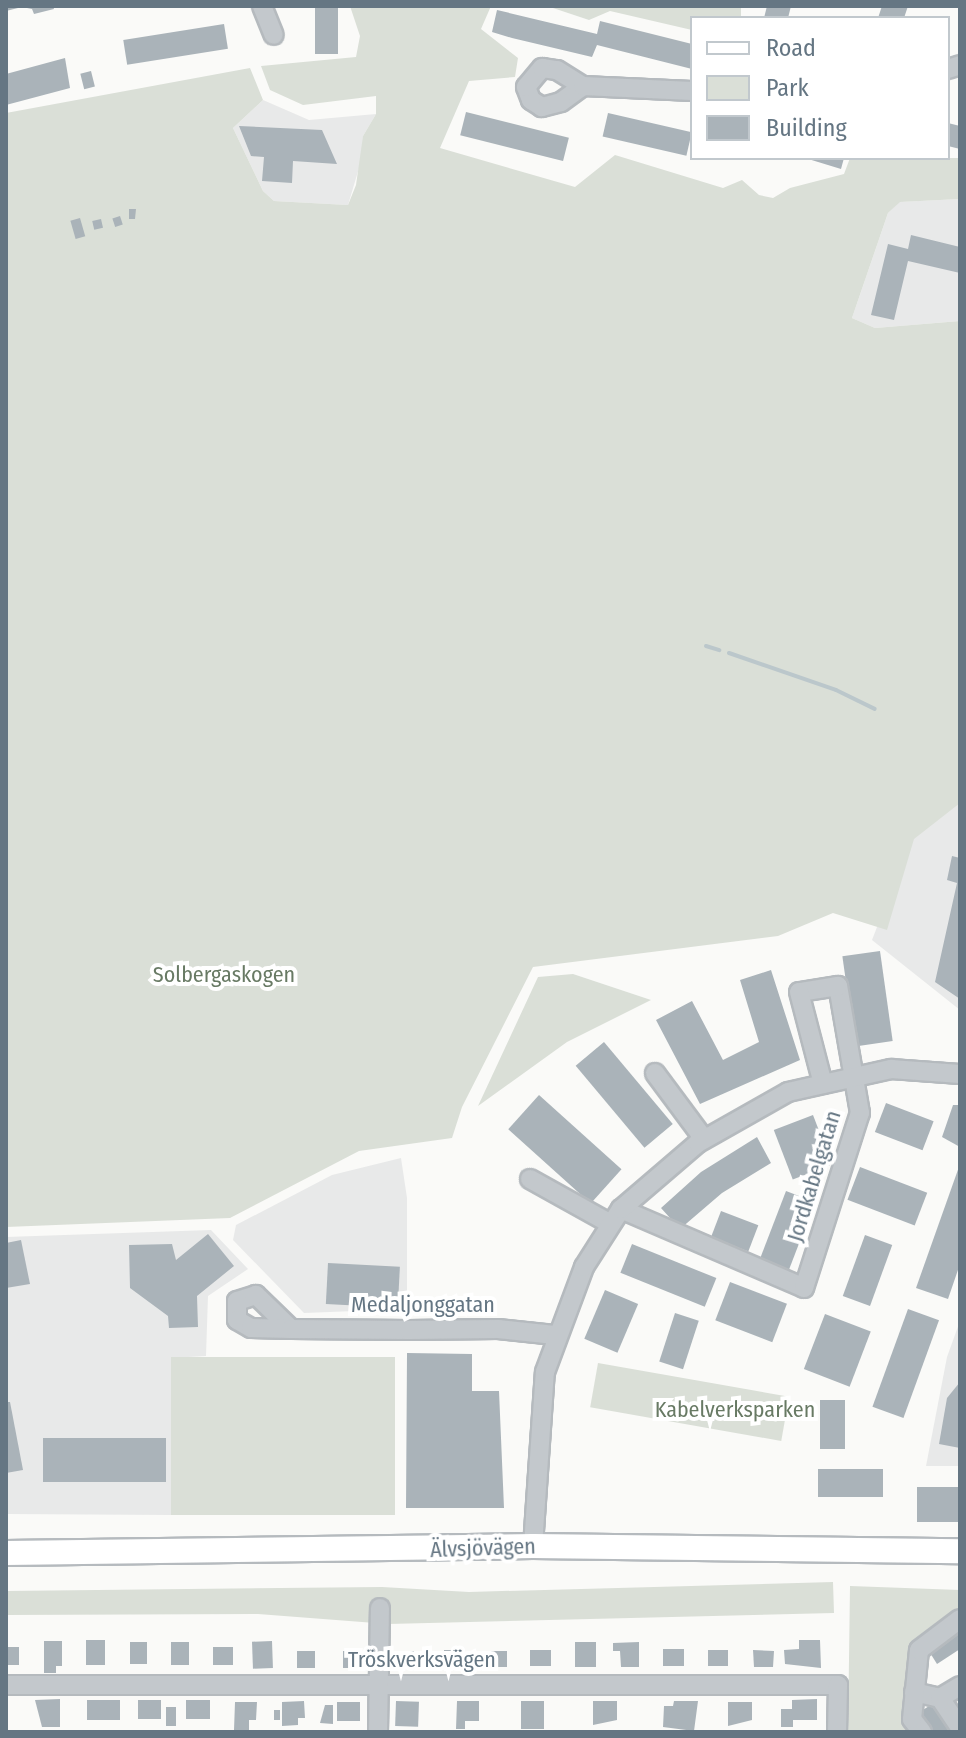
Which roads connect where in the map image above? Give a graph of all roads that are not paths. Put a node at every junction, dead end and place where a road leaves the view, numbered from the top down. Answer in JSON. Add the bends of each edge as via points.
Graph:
{"nodes":[{"id":1,"x":262,"y":6,"type":"edge"},
{"id":2,"x":274,"y":35,"type":"dead end"},
{"id":3,"x":583,"y":86,"type":"dead end"},
{"id":4,"x":690,"y":91,"type":"edge"},
{"id":5,"x":655,"y":1073,"type":"dead end"},
{"id":6,"x":960,"y":1074,"type":"edge"},
{"id":7,"x":854,"y":1075,"type":"junction"},
{"id":8,"x":823,"y":1084,"type":"junction"},
{"id":9,"x":704,"y":1139,"type":"junction"},
{"id":10,"x":530,"y":1179,"type":"dead end"},
{"id":11,"x":615,"y":1216,"type":"junction"},
{"id":12,"x":291,"y":1329,"type":"dead end"},
{"id":13,"x":555,"y":1335,"type":"junction"},
{"id":14,"x":533,"y":1546,"type":"junction"},
{"id":15,"x":960,"y":1551,"type":"edge"},
{"id":16,"x":6,"y":1553,"type":"edge"},
{"id":17,"x":380,"y":1608,"type":"dead end"},
{"id":18,"x":960,"y":1619,"type":"edge"},
{"id":19,"x":379,"y":1684,"type":"junction"},
{"id":20,"x":6,"y":1685,"type":"edge"},
{"id":21,"x":960,"y":1686,"type":"edge"},
{"id":22,"x":914,"y":1692,"type":"junction"},
{"id":23,"x":940,"y":1698,"type":"junction"},
{"id":24,"x":960,"y":1728,"type":"edge"},
{"id":25,"x":378,"y":1732,"type":"edge"},
{"id":26,"x":837,"y":1732,"type":"edge"},
{"id":27,"x":922,"y":1732,"type":"edge"}],
"edges":[{"from":1,"to":2,"type":"street"},
{"from":3,"to":4,"type":"street"},
{"from":5,"to":9,"type":"street"},
{"from":6,"to":7,"type":"street","via":[[891,1069]]},
{"from":7,"to":8,"type":"street"},
{"from":7,"to":8,"type":"street","name":"Jordkabelgatan","via":[[838,986],[799,992]]},
{"from":7,"to":11,"type":"street","name":"Jordkabelgatan","via":[[860,1113],[804,1288]]},
{"from":8,"to":9,"type":"street","via":[[788,1092]]},
{"from":9,"to":11,"type":"street"},
{"from":10,"to":11,"type":"street"},
{"from":11,"to":13,"type":"street"},
{"from":12,"to":13,"type":"street","name":"Medaljonggatan","via":[[498,1329]]},
{"from":13,"to":14,"type":"street","via":[[539,1396]]},
{"from":14,"to":15,"type":"main road","name":"Älvsjövägen"},
{"from":14,"to":16,"type":"main road","name":"Älvsjövägen"},
{"from":17,"to":19,"type":"street"},
{"from":18,"to":22,"type":"street","via":[[919,1650]]},
{"from":19,"to":20,"type":"street","name":"Tröskverksvägen"},
{"from":19,"to":25,"type":"street"},
{"from":19,"to":26,"type":"street","name":"Tröskverksvägen","via":[[838,1685]]},
{"from":21,"to":23,"type":"street"},
{"from":22,"to":23,"type":"street"},
{"from":22,"to":27,"type":"street","via":[[912,1719]]},
{"from":23,"to":24,"type":"street"}]}
